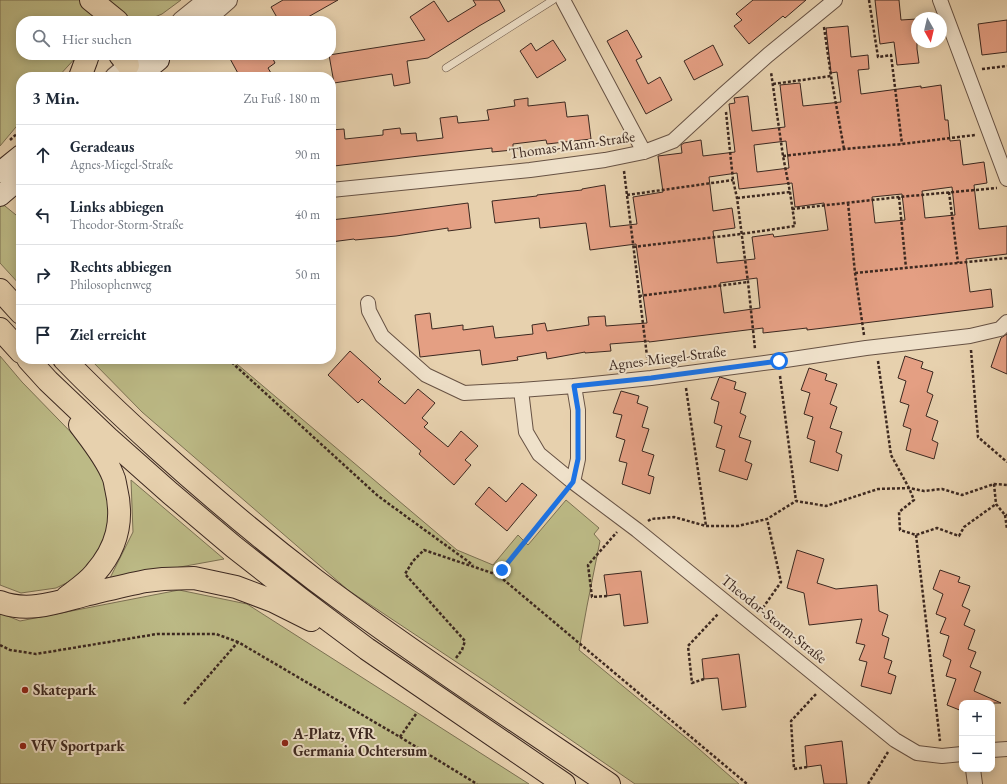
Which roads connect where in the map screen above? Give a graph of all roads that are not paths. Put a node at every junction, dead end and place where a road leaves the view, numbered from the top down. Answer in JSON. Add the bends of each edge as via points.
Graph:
{"nodes":[{"id":1,"x":206,"y":0,"type":"edge"},
{"id":2,"x":228,"y":0,"type":"edge"},
{"id":3,"x":553,"y":0,"type":"edge"},
{"id":4,"x":563,"y":0,"type":"edge"},
{"id":5,"x":835,"y":0,"type":"edge"},
{"id":6,"x":940,"y":0,"type":"edge"},
{"id":7,"x":89,"y":11,"type":"edge"},
{"id":8,"x":103,"y":16,"type":"edge"},
{"id":9,"x":187,"y":16,"type":"edge"},
{"id":10,"x":210,"y":16,"type":"edge"},
{"id":11,"x":86,"y":60,"type":"edge"},
{"id":12,"x":151,"y":60,"type":"edge"},
{"id":13,"x":130,"y":68,"type":"edge"},
{"id":14,"x":446,"y":68,"type":"dead end"},
{"id":15,"x":82,"y":72,"type":"edge"},
{"id":16,"x":644,"y":152,"type":"junction"},
{"id":17,"x":16,"y":159,"type":"edge"},
{"id":18,"x":0,"y":172,"type":"edge"},
{"id":19,"x":16,"y":182,"type":"edge"},
{"id":20,"x":1003,"y":183,"type":"edge"},
{"id":21,"x":336,"y":189,"type":"edge"},
{"id":22,"x":0,"y":196,"type":"edge"},
{"id":23,"x":0,"y":290,"type":"edge"},
{"id":24,"x":368,"y":303,"type":"dead end"},
{"id":25,"x":16,"y":308,"type":"edge"},
{"id":26,"x":1007,"y":322,"type":"edge"},
{"id":27,"x":0,"y":329,"type":"edge"},
{"id":28,"x":16,"y":347,"type":"edge"},
{"id":29,"x":33,"y":364,"type":"edge"},
{"id":30,"x":69,"y":364,"type":"edge"},
{"id":31,"x":48,"y":381,"type":"junction"},
{"id":32,"x":574,"y":386,"type":"junction"},
{"id":33,"x":521,"y":390,"type":"junction"},
{"id":34,"x":573,"y":482,"type":"junction"},
{"id":35,"x":62,"y":601,"type":"junction"},
{"id":36,"x":0,"y":602,"type":"edge"},
{"id":37,"x":367,"y":649,"type":"junction"},
{"id":38,"x":1007,"y":749,"type":"edge"},
{"id":39,"x":995,"y":750,"type":"edge"},
{"id":40,"x":959,"y":754,"type":"edge"},
{"id":41,"x":973,"y":772,"type":"edge"},
{"id":42,"x":564,"y":784,"type":"edge"},
{"id":43,"x":609,"y":784,"type":"edge"},
{"id":44,"x":975,"y":784,"type":"edge"}],
"edges":[{"from":1,"to":9,"type":"street"},
{"from":2,"to":10,"type":"street"},
{"from":3,"to":14,"type":"lane"},
{"from":4,"to":16,"type":"street"},
{"from":5,"to":16,"type":"street","name":"Thomas-Mann-Straße","via":[[768,55],[673,141]]},
{"from":6,"to":20,"type":"street","via":[[990,133]]},
{"from":7,"to":8,"type":"highway"},
{"from":11,"to":15,"type":"highway"},
{"from":12,"to":13,"type":"main road"},
{"from":16,"to":21,"type":"street","name":"Thomas-Mann-Straße","via":[[530,170]]},
{"from":17,"to":18,"type":"main road"},
{"from":19,"to":22,"type":"main road"},
{"from":23,"to":25,"type":"highway"},
{"from":24,"to":33,"type":"street","name":"Agnes-Miegel-Straße","via":[[369,312],[382,336],[426,375],[464,393]]},
{"from":26,"to":32,"type":"street","name":"Agnes-Miegel-Straße","via":[[1000,329],[970,336]]},
{"from":27,"to":28,"type":"highway"},
{"from":29,"to":31,"type":"highway"},
{"from":30,"to":43,"type":"highway","via":[[124,419],[186,474],[251,530],[314,579],[381,628]]},
{"from":31,"to":35,"type":"highway","via":[[102,455],[113,476],[119,502],[119,523],[106,559],[94,575]]},
{"from":31,"to":37,"type":"highway","via":[[108,438],[234,547]]},
{"from":32,"to":33,"type":"street","name":"Agnes-Miegel-Straße"},
{"from":32,"to":34,"type":"street","via":[[578,410],[578,459]]},
{"from":33,"to":34,"type":"street","name":"Theodor-Storm-Straße","via":[[526,432],[539,454]]},
{"from":34,"to":40,"type":"street","name":"Theodor-Storm-Straße","via":[[632,526],[895,740],[917,753],[942,756]]},
{"from":35,"to":36,"type":"highway","via":[[44,606]]},
{"from":35,"to":37,"type":"highway","via":[[163,578],[194,578],[236,587],[273,601]]},
{"from":37,"to":42,"type":"highway"},
{"from":38,"to":39,"type":"street"},
{"from":41,"to":44,"type":"street"}]}
